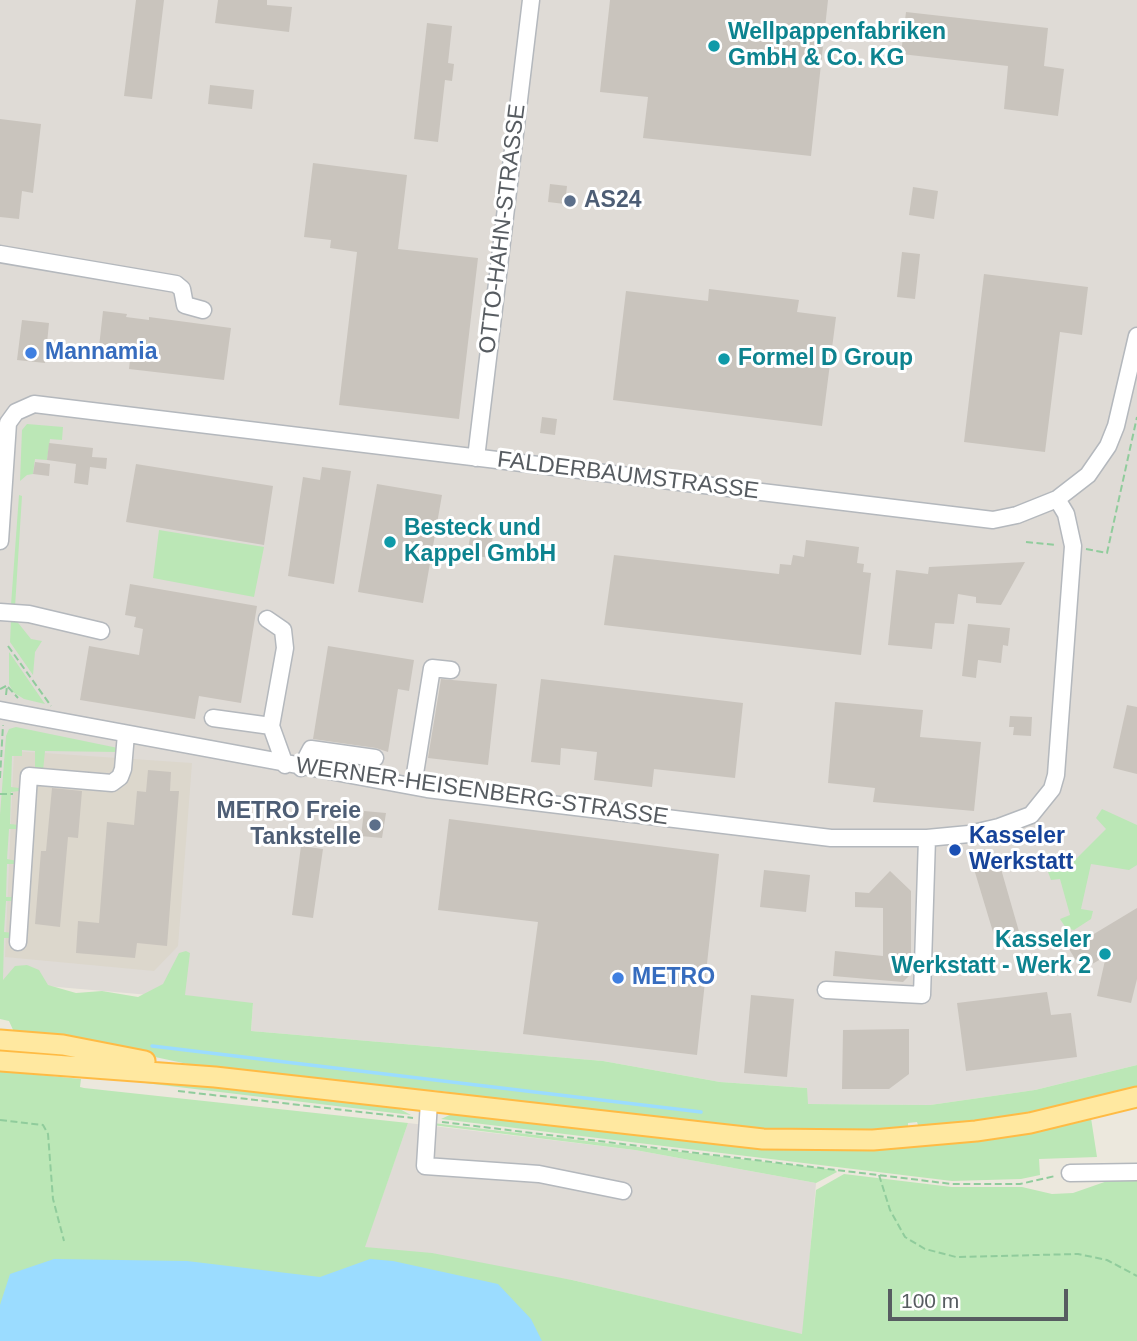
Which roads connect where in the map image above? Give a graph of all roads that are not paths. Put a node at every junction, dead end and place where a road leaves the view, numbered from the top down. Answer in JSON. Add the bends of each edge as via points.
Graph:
{"nodes":[{"id":1,"x":531,"y":0,"type":"edge"},
{"id":2,"x":0,"y":254,"type":"edge"},
{"id":3,"x":203,"y":310,"type":"dead end"},
{"id":4,"x":1137,"y":337,"type":"edge"},
{"id":5,"x":6,"y":412,"type":"edge"},
{"id":6,"x":475,"y":458,"type":"junction"},
{"id":7,"x":1057,"y":499,"type":"junction"},
{"id":8,"x":0,"y":541,"type":"edge"},
{"id":9,"x":0,"y":612,"type":"edge"},
{"id":10,"x":267,"y":619,"type":"dead end"},
{"id":11,"x":101,"y":631,"type":"dead end"},
{"id":12,"x":451,"y":670,"type":"dead end"},
{"id":13,"x":0,"y":710,"type":"edge"},
{"id":14,"x":213,"y":718,"type":"dead end"},
{"id":15,"x":271,"y":726,"type":"junction"},
{"id":16,"x":126,"y":734,"type":"junction"},
{"id":17,"x":375,"y":758,"type":"dead end"},
{"id":18,"x":293,"y":766,"type":"junction"},
{"id":19,"x":413,"y":786,"type":"junction"},
{"id":20,"x":927,"y":838,"type":"junction"},
{"id":21,"x":18,"y":942,"type":"dead end"},
{"id":22,"x":826,"y":989,"type":"dead end"},
{"id":23,"x":0,"y":1040,"type":"edge"},
{"id":24,"x":0,"y":1060,"type":"edge"},
{"id":25,"x":215,"y":1077,"type":"junction"},
{"id":26,"x":1137,"y":1097,"type":"edge"},
{"id":27,"x":429,"y":1102,"type":"junction"},
{"id":28,"x":1137,"y":1172,"type":"edge"},
{"id":29,"x":1070,"y":1173,"type":"road end"},
{"id":30,"x":623,"y":1191,"type":"dead end"}],
"edges":[{"from":1,"to":6,"type":"street","name":"OTTO-HAHN-STRASSE"},
{"from":2,"to":3,"type":"street","via":[[176,284],[182,289],[185,305]]},
{"from":4,"to":7,"type":"street","name":"FALDERBAUMSTRASSE","via":[[1108,446],[1088,475]]},
{"from":5,"to":6,"type":"street","name":"FALDERBAUMSTRASSE","via":[[45,405]]},
{"from":5,"to":8,"type":"street","name":"FALDERBAUMSTRASSE"},
{"from":6,"to":7,"type":"street","name":"FALDERBAUMSTRASSE","via":[[966,519],[1017,516]]},
{"from":7,"to":20,"type":"street","name":"WERNER-HEISENBERG-STRASSE","via":[[1066,514],[1073,546],[1052,789],[1031,814],[999,827]]},
{"from":9,"to":11,"type":"street"},
{"from":10,"to":15,"type":"street","via":[[283,629],[285,648]]},
{"from":12,"to":19,"type":"street","via":[[432,668]]},
{"from":13,"to":16,"type":"street","name":"WERNER-HEISENBERG-STRASSE"},
{"from":14,"to":15,"type":"street"},
{"from":15,"to":18,"type":"street"},
{"from":16,"to":18,"type":"street","name":"WERNER-HEISENBERG-STRASSE"},
{"from":16,"to":21,"type":"street","via":[[123,769],[112,783],[30,776]]},
{"from":17,"to":18,"type":"street","via":[[311,749]]},
{"from":18,"to":19,"type":"street","name":"WERNER-HEISENBERG-STRASSE"},
{"from":19,"to":20,"type":"street","name":"WERNER-HEISENBERG-STRASSE","via":[[831,838]]},
{"from":20,"to":22,"type":"street","via":[[922,995]]},
{"from":23,"to":25,"type":"main road","via":[[106,1052]]},
{"from":24,"to":25,"type":"main road"},
{"from":25,"to":27,"type":"main road"},
{"from":26,"to":27,"type":"main road","via":[[1030,1123],[873,1140],[719,1136]]},
{"from":27,"to":30,"type":"street","via":[[425,1166],[540,1174]]},
{"from":28,"to":29,"type":"street"}]}
